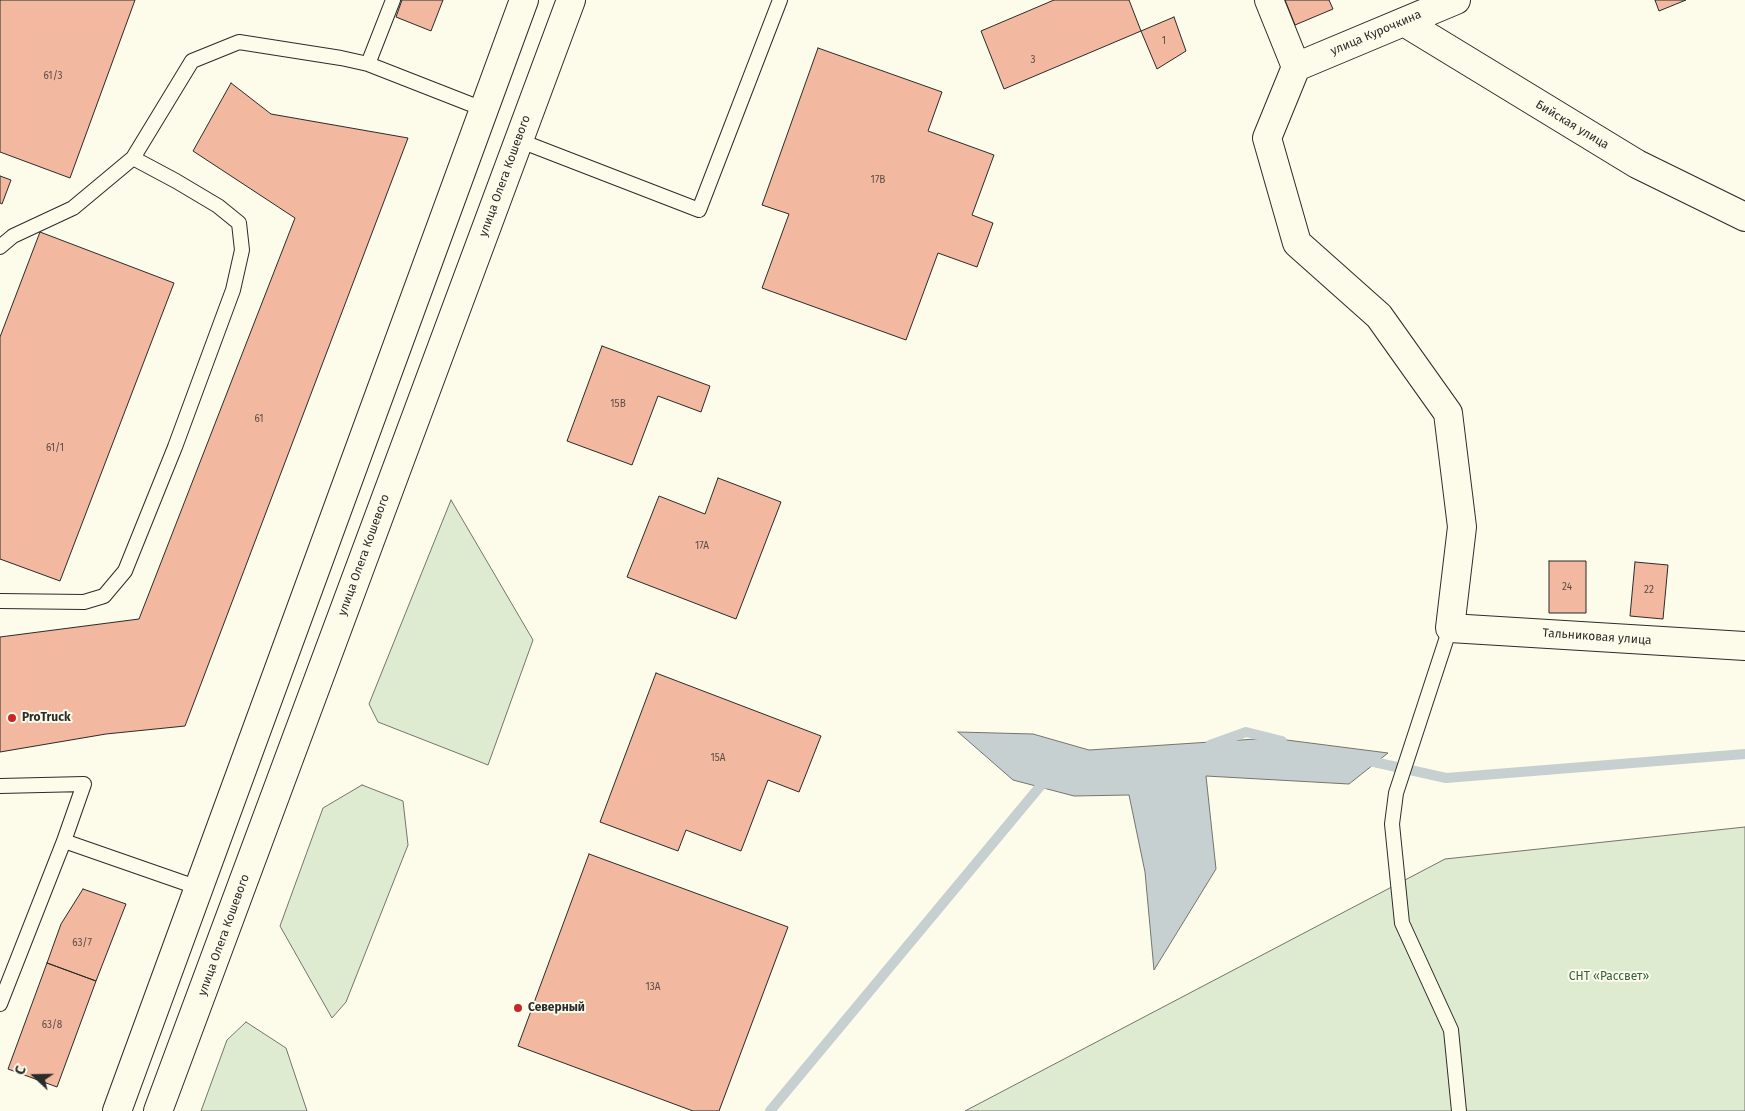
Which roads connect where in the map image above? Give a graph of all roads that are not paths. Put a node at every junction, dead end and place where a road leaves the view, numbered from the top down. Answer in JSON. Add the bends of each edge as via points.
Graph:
{"nodes":[{"id":1,"x":392,"y":0,"type":"edge"},
{"id":2,"x":524,"y":0,"type":"edge"},
{"id":3,"x":571,"y":0,"type":"edge"},
{"id":4,"x":780,"y":0,"type":"edge"},
{"id":5,"x":1269,"y":0,"type":"edge"},
{"id":6,"x":1456,"y":0,"type":"edge"},
{"id":7,"x":1404,"y":22,"type":"junction"},
{"id":8,"x":368,"y":64,"type":"junction"},
{"id":9,"x":1296,"y":67,"type":"junction"},
{"id":10,"x":484,"y":110,"type":"junction"},
{"id":11,"x":518,"y":140,"type":"junction"},
{"id":12,"x":133,"y":158,"type":"junction"},
{"id":13,"x":1745,"y":217,"type":"edge"},
{"id":14,"x":0,"y":247,"type":"edge"},
{"id":15,"x":0,"y":601,"type":"edge"},
{"id":16,"x":1450,"y":628,"type":"junction"},
{"id":17,"x":1745,"y":646,"type":"edge"},
{"id":18,"x":0,"y":786,"type":"edge"},
{"id":19,"x":64,"y":841,"type":"junction"},
{"id":20,"x":199,"y":888,"type":"junction"},
{"id":21,"x":237,"y":902,"type":"junction"},
{"id":22,"x":0,"y":1004,"type":"edge"},
{"id":23,"x":118,"y":1111,"type":"edge"},
{"id":24,"x":158,"y":1111,"type":"edge"},
{"id":25,"x":1459,"y":1111,"type":"edge"}],
"edges":[{"from":1,"to":8,"type":"lane"},
{"from":2,"to":10,"type":"main road"},
{"from":3,"to":11,"type":"main road","name":"улица Олега Кошевого"},
{"from":4,"to":11,"type":"lane","via":[[699,210]]},
{"from":5,"to":9,"type":"main road"},
{"from":6,"to":7,"type":"main road","name":"улица Курочкина"},
{"from":7,"to":9,"type":"main road","name":"улица Курочкина"},
{"from":7,"to":13,"type":"main road","name":"Бийская улица","via":[[1637,164]]},
{"from":8,"to":10,"type":"lane"},
{"from":8,"to":12,"type":"lane","via":[[238,42],[192,60]]},
{"from":9,"to":16,"type":"main road","via":[[1267,138],[1297,243],[1379,316],[1448,413],[1462,527]]},
{"from":10,"to":20,"type":"main road"},
{"from":11,"to":21,"type":"main road","name":"улица Олега Кошевого"},
{"from":12,"to":14,"type":"lane","via":[[73,208],[12,236]]},
{"from":12,"to":15,"type":"lane","via":[[218,206],[239,222],[242,250],[233,290],[125,571],[104,596],[84,602]]},
{"from":16,"to":17,"type":"main road","name":"Тальниковая улица"},
{"from":16,"to":25,"type":"lane","via":[[1396,794],[1392,824],[1402,923],[1450,1030]]},
{"from":18,"to":19,"type":"lane","via":[[84,784]]},
{"from":19,"to":20,"type":"lane"},
{"from":19,"to":22,"type":"lane"},
{"from":20,"to":21,"type":"main road"},
{"from":20,"to":23,"type":"main road"},
{"from":21,"to":24,"type":"main road","name":"улица Олега Кошевого"}]}
